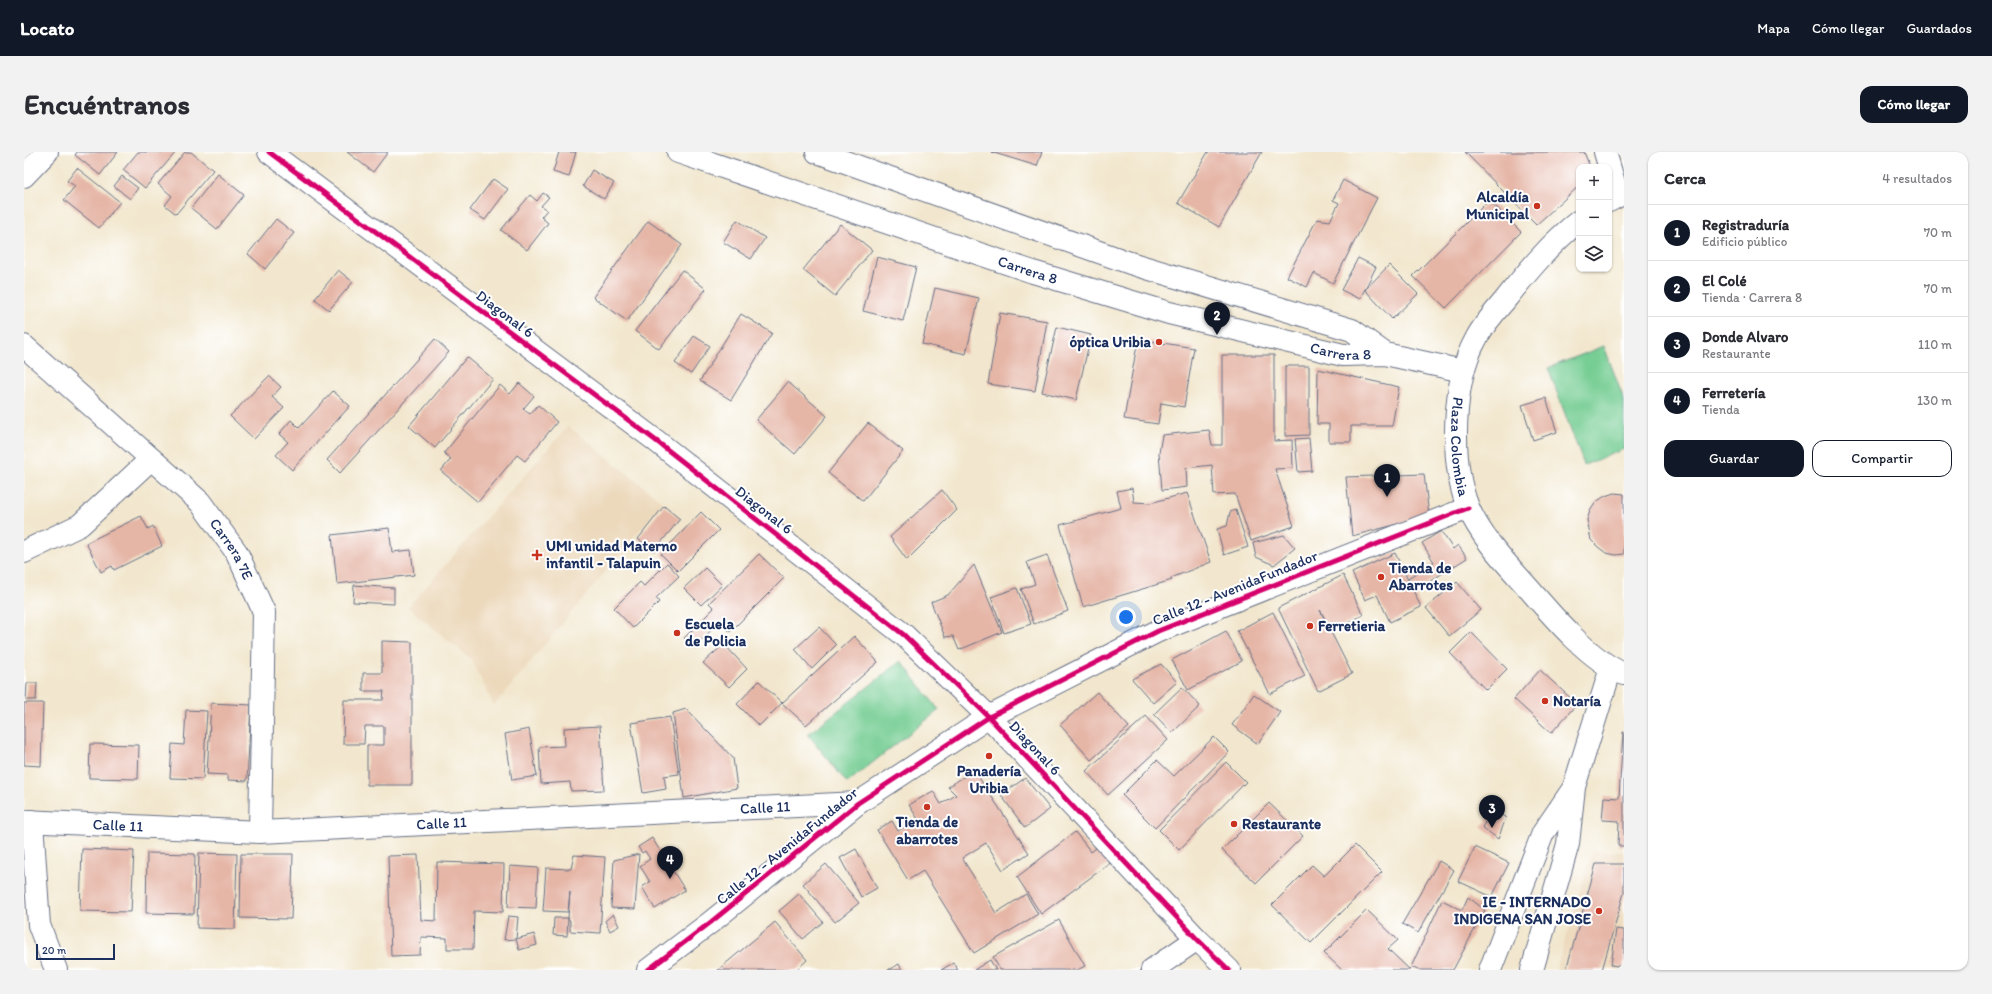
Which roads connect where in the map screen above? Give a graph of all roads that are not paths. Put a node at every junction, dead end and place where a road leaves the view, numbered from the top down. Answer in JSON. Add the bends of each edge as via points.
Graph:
{"nodes":[{"id":1,"x":47,"y":152,"type":"edge"},
{"id":2,"x":269,"y":152,"type":"edge"},
{"id":3,"x":678,"y":152,"type":"edge"},
{"id":4,"x":817,"y":152,"type":"edge"},
{"id":5,"x":1605,"y":152,"type":"edge"},
{"id":6,"x":24,"y":176,"type":"edge"},
{"id":7,"x":1617,"y":197,"type":"edge"},
{"id":8,"x":1576,"y":223,"type":"edge"},
{"id":9,"x":24,"y":346,"type":"edge"},
{"id":10,"x":1385,"y":354,"type":"junction"},
{"id":11,"x":1463,"y":371,"type":"junction"},
{"id":12,"x":151,"y":459,"type":"junction"},
{"id":13,"x":1468,"y":508,"type":"junction"},
{"id":14,"x":24,"y":552,"type":"edge"},
{"id":15,"x":1617,"y":671,"type":"edge"},
{"id":16,"x":989,"y":716,"type":"junction"},
{"id":17,"x":1574,"y":787,"type":"junction"},
{"id":18,"x":858,"y":803,"type":"junction"},
{"id":19,"x":28,"y":821,"type":"edge"},
{"id":20,"x":260,"y":832,"type":"junction"},
{"id":21,"x":1197,"y":939,"type":"junction"},
{"id":22,"x":56,"y":970,"type":"edge"},
{"id":23,"x":648,"y":970,"type":"edge"},
{"id":24,"x":1152,"y":970,"type":"edge"},
{"id":25,"x":1230,"y":970,"type":"edge"},
{"id":26,"x":1490,"y":970,"type":"edge"},
{"id":27,"x":1532,"y":970,"type":"edge"}],
"edges":[{"from":1,"to":6,"type":"street"},
{"from":2,"to":16,"type":"street","name":"Diagonal 6","via":[[648,436],[904,634]]},
{"from":3,"to":10,"type":"street","name":"Carrera 8","via":[[1033,272],[1169,312],[1343,355]]},
{"from":4,"to":10,"type":"street","name":"Carrera 8","via":[[1130,263],[1352,330]]},
{"from":5,"to":7,"type":"street"},
{"from":8,"to":11,"type":"street","name":"Plaza Colombia","via":[[1540,258],[1491,316],[1476,339]]},
{"from":9,"to":12,"type":"street","name":"Carrera 7E"},
{"from":10,"to":11,"type":"street","name":"Carrera 8"},
{"from":11,"to":13,"type":"street","name":"Plaza Colombia","via":[[1457,431],[1458,461]]},
{"from":12,"to":14,"type":"street","via":[[80,525]]},
{"from":12,"to":20,"type":"street","name":"Carrera 7E","via":[[200,502],[237,553],[264,612]]},
{"from":13,"to":15,"type":"street","name":"Plaza Colombia","via":[[1504,560],[1556,620]]},
{"from":13,"to":16,"type":"street","name":"Calle 12 - AvenidaFundador","via":[[1158,631]]},
{"from":15,"to":17,"type":"street"},
{"from":16,"to":18,"type":"street","name":"Calle 12 - AvenidaFundador"},
{"from":16,"to":21,"type":"street","name":"Diagonal 6"},
{"from":17,"to":26,"type":"street","via":[[1543,833]]},
{"from":17,"to":27,"type":"street","via":[[1568,844]]},
{"from":18,"to":20,"type":"street","name":"Calle 11"},
{"from":18,"to":23,"type":"street","name":"Calle 12 - AvenidaFundador","via":[[712,922]]},
{"from":19,"to":20,"type":"street","name":"Calle 11"},
{"from":19,"to":22,"type":"street","via":[[39,925]]},
{"from":21,"to":24,"type":"street"},
{"from":21,"to":25,"type":"street","name":"Diagonal 6"}]}
